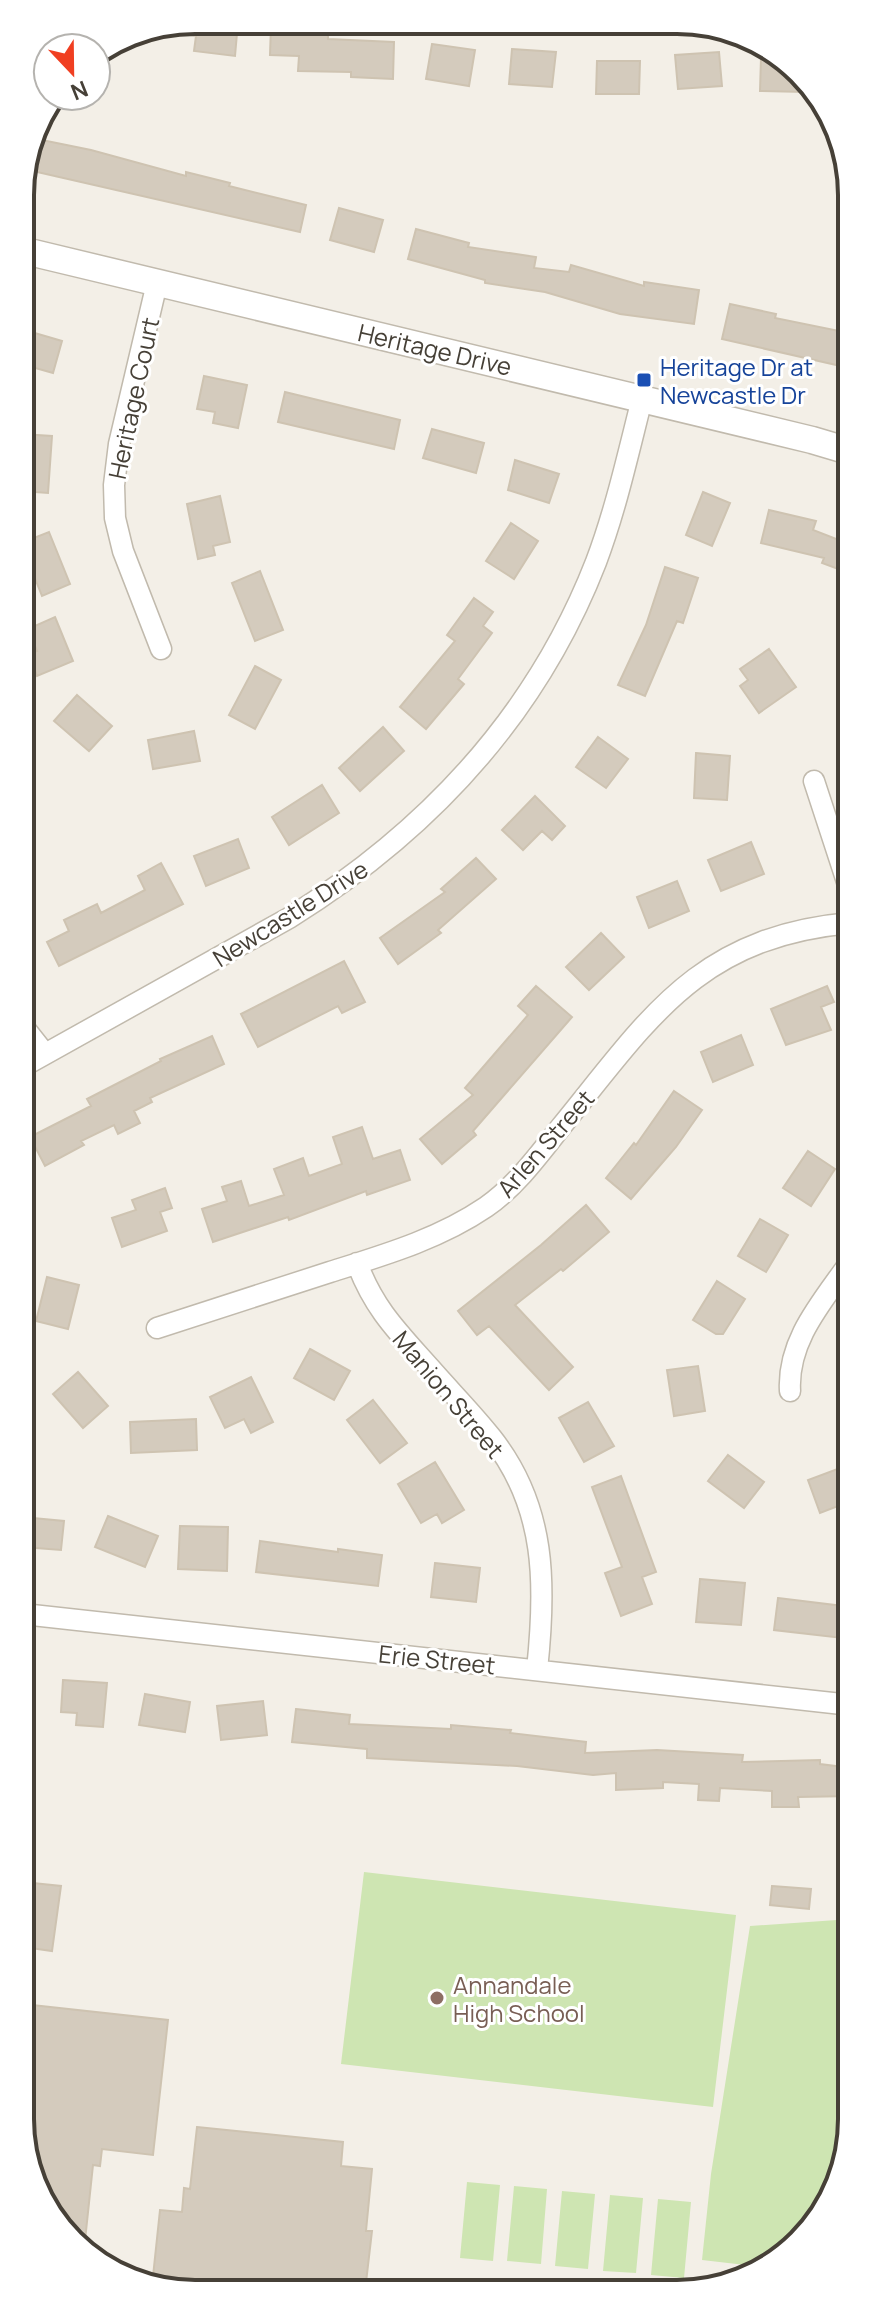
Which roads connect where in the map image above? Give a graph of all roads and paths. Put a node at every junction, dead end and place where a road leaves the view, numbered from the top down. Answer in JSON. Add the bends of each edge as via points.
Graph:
{"nodes":[{"id":1,"x":34,"y":253,"type":"edge"},
{"id":2,"x":157,"y":283,"type":"junction"},
{"id":3,"x":642,"y":399,"type":"junction"},
{"id":4,"x":838,"y":448,"type":"edge"},
{"id":5,"x":161,"y":649,"type":"dead end"},
{"id":6,"x":814,"y":781,"type":"dead end"},
{"id":7,"x":838,"y":854,"type":"edge"},
{"id":8,"x":838,"y":924,"type":"edge"},
{"id":9,"x":34,"y":1040,"type":"edge"},
{"id":10,"x":45,"y":1054,"type":"junction"},
{"id":11,"x":34,"y":1060,"type":"edge"},
{"id":12,"x":357,"y":1263,"type":"junction"},
{"id":13,"x":838,"y":1280,"type":"edge"},
{"id":14,"x":157,"y":1328,"type":"dead end"},
{"id":15,"x":790,"y":1391,"type":"dead end"},
{"id":16,"x":34,"y":1615,"type":"edge"},
{"id":17,"x":537,"y":1670,"type":"junction"},
{"id":18,"x":838,"y":1704,"type":"edge"}],
"edges":[{"from":1,"to":2,"type":"street","name":"Heritage Drive"},
{"from":2,"to":3,"type":"street","name":"Heritage Drive"},
{"from":2,"to":5,"type":"street","name":"Heritage Court","via":[[114,485],[123,551]]},
{"from":3,"to":4,"type":"street","name":"Heritage Drive"},
{"from":3,"to":10,"type":"street","name":"Newcastle Drive","via":[[615,506],[570,620],[520,704],[468,772],[379,857],[331,892]]},
{"from":6,"to":7,"type":"street"},
{"from":8,"to":12,"type":"street","name":"Arlen Street","via":[[750,946],[697,976],[656,1011],[532,1163],[490,1205],[438,1235]]},
{"from":9,"to":10,"type":"street"},
{"from":10,"to":11,"type":"street","name":"Newcastle Drive"},
{"from":12,"to":14,"type":"street","name":"Arlen Street"},
{"from":12,"to":17,"type":"street","name":"Manion Street","via":[[383,1316],[492,1438],[529,1507],[543,1580]]},
{"from":13,"to":15,"type":"street","via":[[802,1332]]},
{"from":16,"to":17,"type":"street","name":"Erie Street"},
{"from":17,"to":18,"type":"street","name":"Erie Street"}]}
